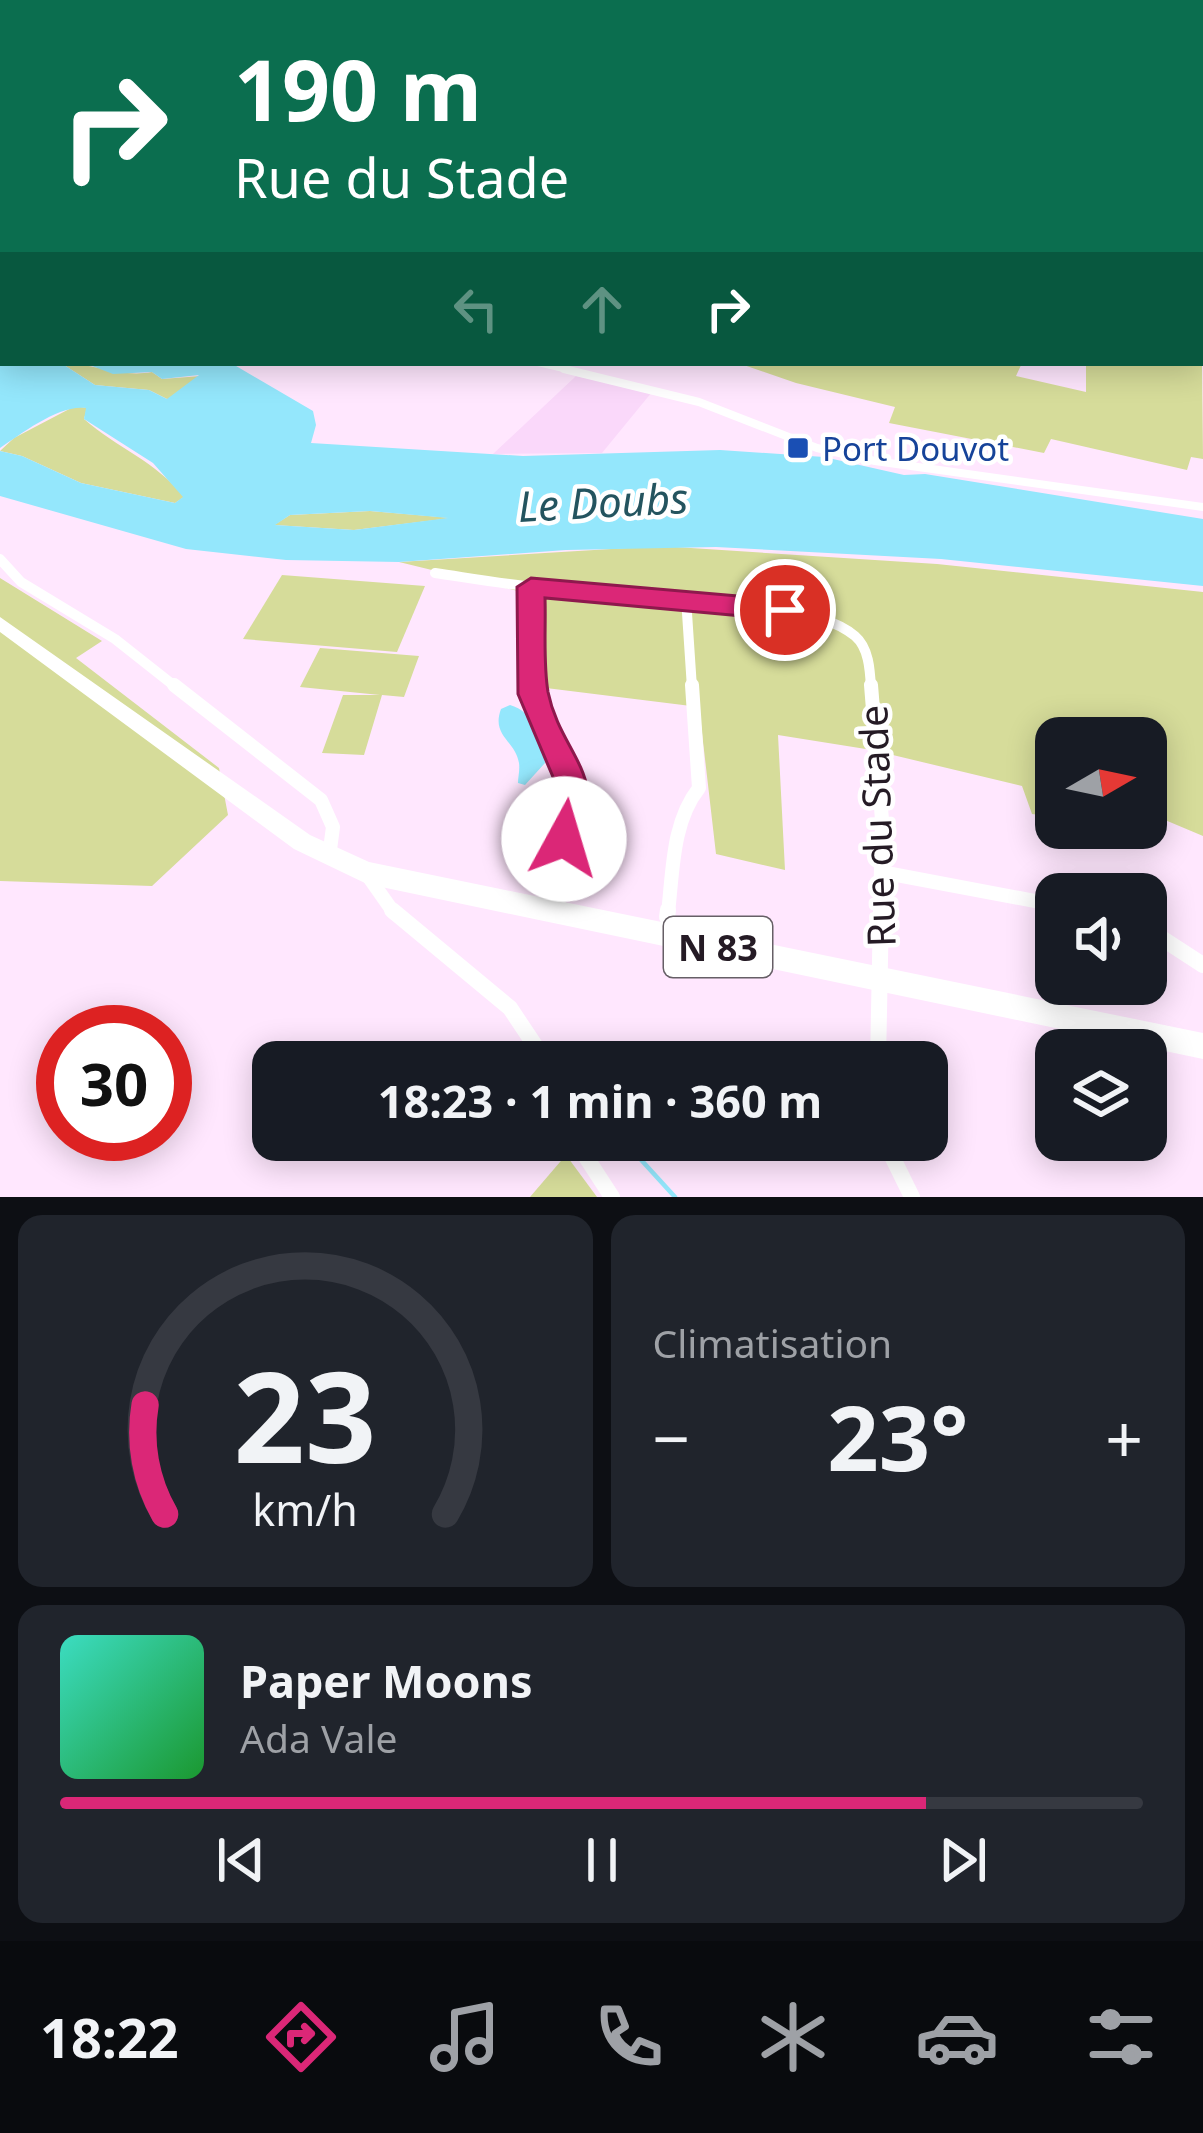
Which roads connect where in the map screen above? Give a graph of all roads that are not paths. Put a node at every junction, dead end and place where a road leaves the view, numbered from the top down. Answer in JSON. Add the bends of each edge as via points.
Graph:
{"nodes":[{"id":1,"x":550,"y":366,"type":"edge"},
{"id":2,"x":1203,"y":507,"type":"edge"},
{"id":3,"x":0,"y":560,"type":"edge"},
{"id":4,"x":435,"y":573,"type":"dead end"},
{"id":5,"x":531,"y":587,"type":"junction"},
{"id":6,"x":686,"y":598,"type":"junction"},
{"id":7,"x":0,"y":623,"type":"edge"},
{"id":8,"x":329,"y":858,"type":"junction"},
{"id":9,"x":881,"y":872,"type":"junction"},
{"id":10,"x":367,"y":873,"type":"junction"},
{"id":11,"x":1035,"y":901,"type":"edge"},
{"id":12,"x":556,"y":915,"type":"junction"},
{"id":13,"x":667,"y":916,"type":"dead end"},
{"id":14,"x":1167,"y":941,"type":"edge"},
{"id":15,"x":1203,"y":964,"type":"edge"},
{"id":16,"x":880,"y":980,"type":"junction"},
{"id":17,"x":534,"y":1041,"type":"edge"},
{"id":18,"x":879,"y":1041,"type":"edge"},
{"id":19,"x":1203,"y":1046,"type":"edge"},
{"id":20,"x":589,"y":1161,"type":"edge"},
{"id":21,"x":894,"y":1161,"type":"edge"},
{"id":22,"x":612,"y":1197,"type":"edge"},
{"id":23,"x":912,"y":1197,"type":"edge"}],
"edges":[{"from":1,"to":2,"type":"street","via":[[699,402],[875,461]]},
{"from":3,"to":8,"type":"street","via":[[307,787],[334,820]]},
{"from":4,"to":5,"type":"street","name":"Rue du Stade"},
{"from":5,"to":6,"type":"street","name":"Rue du Stade"},
{"from":5,"to":12,"type":"street","via":[[533,694],[572,795],[551,866],[560,894]]},
{"from":6,"to":9,"type":"street","name":"Rue du Stade","via":[[818,616],[865,648]]},
{"from":6,"to":13,"type":"street","via":[[699,788],[676,842]]},
{"from":7,"to":8,"type":"main road","number":"N 83"},
{"from":8,"to":10,"type":"main road","number":"N 83"},
{"from":9,"to":11,"type":"street"},
{"from":9,"to":16,"type":"street","name":"Rue du Stade"},
{"from":10,"to":12,"type":"main road","number":"N 83"},
{"from":10,"to":17,"type":"street","via":[[402,924],[481,978]]},
{"from":12,"to":16,"type":"main road","number":"N 83"},
{"from":14,"to":15,"type":"street"},
{"from":16,"to":18,"type":"street","name":"Rue du Stade"},
{"from":16,"to":19,"type":"main road","number":"N 83"},
{"from":20,"to":22,"type":"street"},
{"from":21,"to":23,"type":"street"}]}
